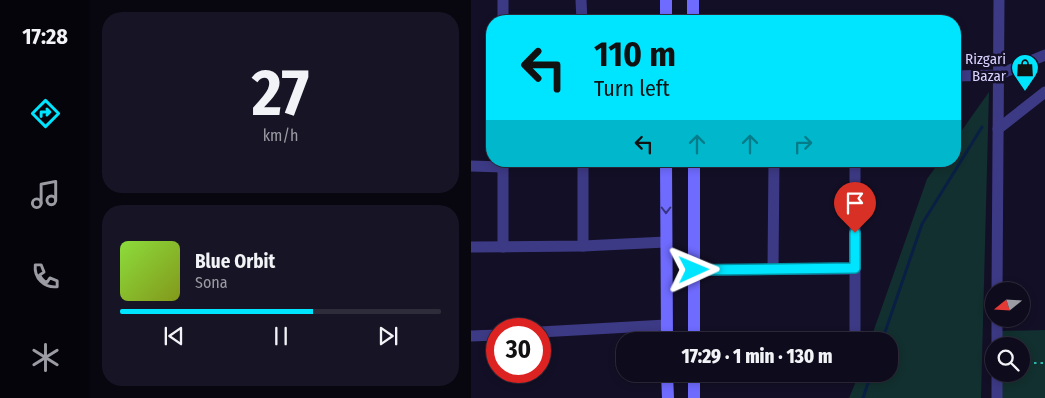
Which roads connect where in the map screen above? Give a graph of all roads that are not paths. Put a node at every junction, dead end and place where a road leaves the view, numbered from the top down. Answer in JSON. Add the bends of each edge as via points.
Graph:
{"nodes":[{"id":1,"x":503,"y":0,"type":"edge"},
{"id":2,"x":581,"y":0,"type":"edge"},
{"id":3,"x":666,"y":0,"type":"edge"},
{"id":4,"x":693,"y":0,"type":"edge"},
{"id":5,"x":999,"y":0,"type":"edge"},
{"id":6,"x":503,"y":15,"type":"edge"},
{"id":7,"x":582,"y":15,"type":"edge"},
{"id":8,"x":666,"y":15,"type":"edge"},
{"id":9,"x":693,"y":15,"type":"edge"},
{"id":10,"x":1045,"y":55,"type":"edge"},
{"id":11,"x":998,"y":75,"type":"junction"},
{"id":12,"x":961,"y":76,"type":"edge"},
{"id":13,"x":1045,"y":92,"type":"edge"},
{"id":14,"x":998,"y":129,"type":"junction"},
{"id":15,"x":486,"y":165,"type":"edge"},
{"id":16,"x":471,"y":166,"type":"edge"},
{"id":17,"x":503,"y":167,"type":"edge"},
{"id":18,"x":583,"y":167,"type":"edge"},
{"id":19,"x":666,"y":167,"type":"edge"},
{"id":20,"x":694,"y":167,"type":"edge"},
{"id":21,"x":775,"y":167,"type":"edge"},
{"id":22,"x":855,"y":167,"type":"edge"},
{"id":23,"x":666,"y":242,"type":"junction"},
{"id":24,"x":583,"y":246,"type":"junction"},
{"id":25,"x":471,"y":247,"type":"edge"},
{"id":26,"x":503,"y":247,"type":"junction"},
{"id":27,"x":855,"y":268,"type":"junction"},
{"id":28,"x":773,"y":269,"type":"junction"},
{"id":29,"x":694,"y":270,"type":"junction"},
{"id":30,"x":997,"y":282,"type":"edge"},
{"id":31,"x":666,"y":324,"type":"junction"},
{"id":32,"x":551,"y":331,"type":"edge"},
{"id":33,"x":666,"y":332,"type":"edge"},
{"id":34,"x":694,"y":332,"type":"edge"},
{"id":35,"x":855,"y":332,"type":"edge"},
{"id":36,"x":486,"y":335,"type":"edge"},
{"id":37,"x":471,"y":336,"type":"edge"},
{"id":38,"x":667,"y":382,"type":"edge"},
{"id":39,"x":694,"y":382,"type":"edge"},
{"id":40,"x":997,"y":382,"type":"edge"},
{"id":41,"x":668,"y":398,"type":"edge"},
{"id":42,"x":694,"y":398,"type":"edge"},
{"id":43,"x":997,"y":398,"type":"edge"}],
"edges":[{"from":1,"to":6,"type":"street"},
{"from":2,"to":7,"type":"street"},
{"from":3,"to":8,"type":"main road"},
{"from":4,"to":9,"type":"main road"},
{"from":5,"to":11,"type":"street"},
{"from":10,"to":11,"type":"street"},
{"from":11,"to":12,"type":"street"},
{"from":11,"to":14,"type":"street"},
{"from":13,"to":14,"type":"street"},
{"from":14,"to":30,"type":"street"},
{"from":15,"to":16,"type":"street"},
{"from":17,"to":26,"type":"street"},
{"from":18,"to":24,"type":"street"},
{"from":19,"to":23,"type":"main road","one_way":true},
{"from":20,"to":29,"type":"main road"},
{"from":21,"to":28,"type":"street"},
{"from":22,"to":27,"type":"street"},
{"from":23,"to":24,"type":"street"},
{"from":23,"to":31,"type":"main road"},
{"from":24,"to":26,"type":"street"},
{"from":25,"to":26,"type":"street"},
{"from":27,"to":28,"type":"street"},
{"from":27,"to":35,"type":"street"},
{"from":28,"to":29,"type":"street"},
{"from":29,"to":34,"type":"main road"},
{"from":31,"to":32,"type":"street"},
{"from":31,"to":33,"type":"main road"},
{"from":36,"to":37,"type":"street"},
{"from":38,"to":41,"type":"main road"},
{"from":39,"to":42,"type":"main road"},
{"from":40,"to":43,"type":"street"}]}
